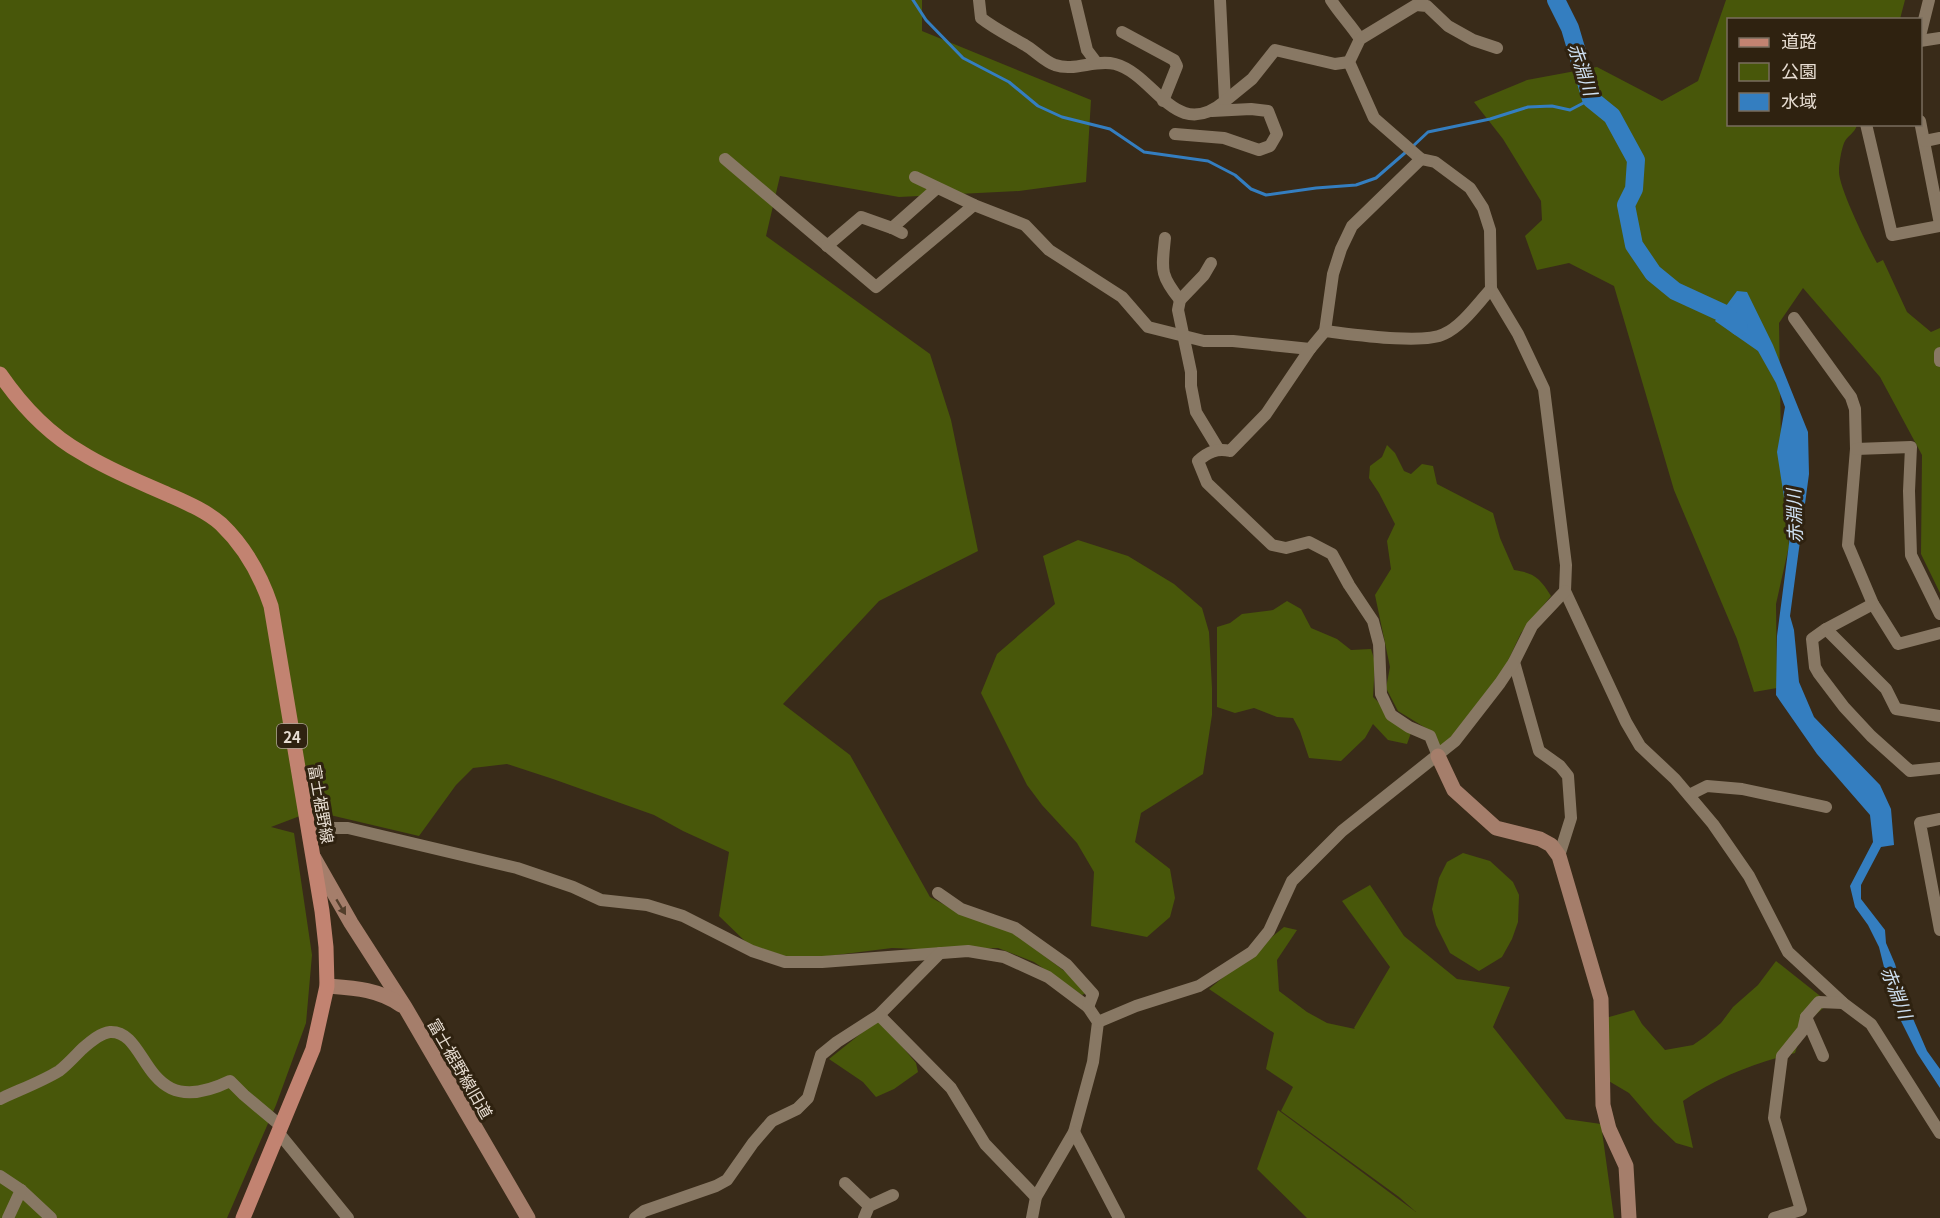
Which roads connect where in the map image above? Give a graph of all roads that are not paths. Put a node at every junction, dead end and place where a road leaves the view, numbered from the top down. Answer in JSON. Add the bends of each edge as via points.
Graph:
{"nodes":[{"id":1,"x":979,"y":0,"type":"edge"},
{"id":2,"x":1075,"y":0,"type":"edge"},
{"id":3,"x":1220,"y":0,"type":"edge"},
{"id":4,"x":1331,"y":0,"type":"edge"},
{"id":5,"x":1929,"y":0,"type":"edge"},
{"id":6,"x":1430,"y":3,"type":"edge"},
{"id":7,"x":1922,"y":30,"type":"edge"},
{"id":8,"x":1122,"y":32,"type":"dead end"},
{"id":9,"x":1922,"y":38,"type":"edge"},
{"id":10,"x":1940,"y":38,"type":"edge"},
{"id":11,"x":1360,"y":39,"type":"junction"},
{"id":12,"x":1497,"y":48,"type":"dead end"},
{"id":13,"x":1096,"y":62,"type":"junction"},
{"id":14,"x":1349,"y":62,"type":"junction"},
{"id":15,"x":1163,"y":101,"type":"junction"},
{"id":16,"x":1225,"y":101,"type":"junction"},
{"id":17,"x":1210,"y":111,"type":"junction"},
{"id":18,"x":1866,"y":126,"type":"edge"},
{"id":19,"x":1921,"y":126,"type":"edge"},
{"id":20,"x":1175,"y":134,"type":"dead end"},
{"id":21,"x":1940,"y":138,"type":"edge"},
{"id":22,"x":1925,"y":141,"type":"junction"},
{"id":23,"x":1419,"y":158,"type":"junction"},
{"id":24,"x":725,"y":159,"type":"dead end"},
{"id":25,"x":915,"y":177,"type":"dead end"},
{"id":26,"x":937,"y":188,"type":"junction"},
{"id":27,"x":1937,"y":190,"type":"edge"},
{"id":28,"x":974,"y":205,"type":"junction"},
{"id":29,"x":1940,"y":225,"type":"edge"},
{"id":30,"x":1165,"y":238,"type":"dead end"},
{"id":31,"x":827,"y":246,"type":"junction"},
{"id":32,"x":1211,"y":263,"type":"dead end"},
{"id":33,"x":1491,"y":289,"type":"junction"},
{"id":34,"x":1180,"y":300,"type":"junction"},
{"id":35,"x":1794,"y":318,"type":"dead end"},
{"id":36,"x":1325,"y":331,"type":"junction"},
{"id":37,"x":1184,"y":336,"type":"junction"},
{"id":38,"x":1310,"y":349,"type":"junction"},
{"id":39,"x":1940,"y":354,"type":"edge"},
{"id":40,"x":1940,"y":361,"type":"edge"},
{"id":41,"x":0,"y":374,"type":"edge"},
{"id":42,"x":1856,"y":449,"type":"junction"},
{"id":43,"x":1219,"y":450,"type":"junction"},
{"id":44,"x":1565,"y":591,"type":"junction"},
{"id":45,"x":1873,"y":604,"type":"junction"},
{"id":46,"x":1940,"y":614,"type":"edge"},
{"id":47,"x":1826,"y":629,"type":"junction"},
{"id":48,"x":1940,"y":633,"type":"edge"},
{"id":49,"x":1514,"y":662,"type":"junction"},
{"id":50,"x":1940,"y":716,"type":"edge"},
{"id":51,"x":1438,"y":756,"type":"junction"},
{"id":52,"x":1940,"y":768,"type":"edge"},
{"id":53,"x":1689,"y":795,"type":"junction"},
{"id":54,"x":1826,"y":807,"type":"dead end"},
{"id":55,"x":1940,"y":819,"type":"edge"},
{"id":56,"x":308,"y":828,"type":"junction"},
{"id":57,"x":313,"y":856,"type":"junction"},
{"id":58,"x":1559,"y":856,"type":"junction"},
{"id":59,"x":938,"y":893,"type":"dead end"},
{"id":60,"x":1939,"y":921,"type":"edge"},
{"id":61,"x":940,"y":953,"type":"junction"},
{"id":62,"x":327,"y":986,"type":"junction"},
{"id":63,"x":1843,"y":1003,"type":"junction"},
{"id":64,"x":1088,"y":1007,"type":"junction"},
{"id":65,"x":405,"y":1008,"type":"junction"},
{"id":66,"x":879,"y":1015,"type":"junction"},
{"id":67,"x":1806,"y":1017,"type":"junction"},
{"id":68,"x":1098,"y":1022,"type":"junction"},
{"id":69,"x":1823,"y":1056,"type":"dead end"},
{"id":70,"x":0,"y":1099,"type":"edge"},
{"id":71,"x":280,"y":1129,"type":"junction"},
{"id":72,"x":1074,"y":1132,"type":"junction"},
{"id":73,"x":1940,"y":1133,"type":"edge"},
{"id":74,"x":0,"y":1176,"type":"edge"},
{"id":75,"x":845,"y":1183,"type":"dead end"},
{"id":76,"x":21,"y":1190,"type":"junction"},
{"id":77,"x":893,"y":1196,"type":"dead end"},
{"id":78,"x":1036,"y":1197,"type":"junction"},
{"id":79,"x":866,"y":1212,"type":"edge"},
{"id":80,"x":8,"y":1218,"type":"edge"},
{"id":81,"x":51,"y":1218,"type":"edge"},
{"id":82,"x":243,"y":1218,"type":"edge"},
{"id":83,"x":348,"y":1218,"type":"edge"},
{"id":84,"x":528,"y":1218,"type":"edge"},
{"id":85,"x":635,"y":1218,"type":"edge"},
{"id":86,"x":1032,"y":1218,"type":"edge"},
{"id":87,"x":1119,"y":1218,"type":"edge"},
{"id":88,"x":1629,"y":1218,"type":"edge"},
{"id":89,"x":1774,"y":1218,"type":"edge"}],
"edges":[{"from":1,"to":13,"type":"street","via":[[981,18],[1055,66]]},
{"from":2,"to":13,"type":"street","via":[[1087,50]]},
{"from":3,"to":16,"type":"street"},
{"from":4,"to":11,"type":"street"},
{"from":5,"to":7,"type":"street"},
{"from":6,"to":11,"type":"street","via":[[1416,5]]},
{"from":6,"to":12,"type":"street","via":[[1448,26]]},
{"from":8,"to":15,"type":"street","via":[[1174,60],[1177,66]]},
{"from":9,"to":10,"type":"street"},
{"from":11,"to":14,"type":"street"},
{"from":13,"to":15,"type":"street","via":[[1117,65],[1140,79]]},
{"from":14,"to":16,"type":"street","via":[[1335,64],[1275,50],[1252,79]]},
{"from":14,"to":23,"type":"street","via":[[1374,118]]},
{"from":15,"to":17,"type":"street","via":[[1184,113]]},
{"from":16,"to":17,"type":"street"},
{"from":17,"to":20,"type":"street","via":[[1268,111],[1277,134],[1270,146],[1259,150],[1224,138]]},
{"from":18,"to":29,"type":"street","via":[[1892,235]]},
{"from":19,"to":22,"type":"street"},
{"from":21,"to":22,"type":"street"},
{"from":22,"to":27,"type":"street"},
{"from":23,"to":33,"type":"street","via":[[1435,162],[1470,188],[1483,208],[1490,230]]},
{"from":23,"to":36,"type":"street","via":[[1352,226],[1333,274]]},
{"from":24,"to":31,"type":"street"},
{"from":25,"to":26,"type":"street"},
{"from":26,"to":28,"type":"street"},
{"from":26,"to":31,"type":"street","via":[[897,230],[861,217]]},
{"from":27,"to":29,"type":"street"},
{"from":28,"to":31,"type":"street","via":[[876,287]]},
{"from":28,"to":37,"type":"street","via":[[1025,225],[1050,250],[1122,297],[1148,327]]},
{"from":30,"to":34,"type":"street","via":[[1162,270]]},
{"from":32,"to":34,"type":"street"},
{"from":33,"to":36,"type":"street","via":[[1444,334],[1385,338]]},
{"from":33,"to":44,"type":"street","via":[[1544,389],[1566,565]]},
{"from":34,"to":37,"type":"street","via":[[1178,310]]},
{"from":35,"to":42,"type":"street","via":[[1851,397]]},
{"from":36,"to":38,"type":"street"},
{"from":37,"to":38,"type":"street"},
{"from":37,"to":43,"type":"street","via":[[1196,412]]},
{"from":38,"to":43,"type":"street","via":[[1266,414],[1230,451]]},
{"from":39,"to":40,"type":"street"},
{"from":41,"to":56,"type":"main road","name":"富士裾野線","number":"24","via":[[32,415],[53,434],[81,453],[197,508],[234,538],[263,582],[271,606]]},
{"from":42,"to":45,"type":"street","via":[[1848,545]]},
{"from":42,"to":46,"type":"street","via":[[1911,447],[1911,555]]},
{"from":43,"to":51,"type":"street","via":[[1207,452],[1198,461],[1208,483],[1252,527],[1272,545],[1286,548],[1309,542],[1332,554],[1373,621],[1380,644],[1381,694],[1391,714],[1430,736]]},
{"from":44,"to":49,"type":"street","via":[[1532,626]]},
{"from":44,"to":53,"type":"street","via":[[1640,746]]},
{"from":45,"to":47,"type":"street"},
{"from":45,"to":48,"type":"street","via":[[1898,644]]},
{"from":47,"to":50,"type":"street","via":[[1886,689],[1896,709]]},
{"from":47,"to":52,"type":"street","via":[[1812,639],[1815,666],[1844,707],[1910,771]]},
{"from":49,"to":51,"type":"street","via":[[1472,720]]},
{"from":49,"to":58,"type":"street","via":[[1539,751],[1568,776],[1571,818]]},
{"from":51,"to":58,"type":"street","via":[[1454,790],[1496,828],[1540,839]]},
{"from":51,"to":68,"type":"street","via":[[1341,831],[1304,868],[1286,892],[1269,931],[1252,952],[1199,986]]},
{"from":53,"to":54,"type":"street","via":[[1707,786],[1742,789]]},
{"from":53,"to":63,"type":"street","via":[[1749,876],[1788,952]]},
{"from":55,"to":60,"type":"street","via":[[1920,823]]},
{"from":56,"to":57,"type":"main road","name":"富士裾野線","number":"24"},
{"from":56,"to":61,"type":"street","via":[[348,828],[517,868],[573,886],[601,900],[647,905],[682,916],[752,951],[785,962]]},
{"from":57,"to":62,"type":"main road","name":"富士裾野線","number":"24","via":[[326,947]]},
{"from":57,"to":65,"type":"street","one_way":true},
{"from":58,"to":88,"type":"street","via":[[1601,999],[1603,1105],[1626,1166]]},
{"from":59,"to":64,"type":"street","via":[[961,909],[1015,928],[1046,949],[1093,994]]},
{"from":61,"to":64,"type":"street","via":[[968,951],[1004,957],[1048,977]]},
{"from":61,"to":66,"type":"street"},
{"from":62,"to":65,"type":"street","name":"富士裾野線旧道","via":[[372,990]]},
{"from":62,"to":71,"type":"main road","name":"富士裾野線","number":"24","via":[[313,1049]]},
{"from":63,"to":67,"type":"street","via":[[1819,1002]]},
{"from":63,"to":73,"type":"street","via":[[1871,1024]]},
{"from":64,"to":68,"type":"street"},
{"from":65,"to":84,"type":"street","name":"富士裾野線旧道"},
{"from":66,"to":78,"type":"street","via":[[951,1088],[985,1144]]},
{"from":66,"to":85,"type":"street","via":[[821,1055],[808,1098],[797,1109],[772,1121],[727,1180],[644,1211]]},
{"from":67,"to":69,"type":"street"},
{"from":67,"to":89,"type":"street","via":[[1803,1029],[1782,1056],[1774,1118],[1801,1210]]},
{"from":68,"to":72,"type":"street","via":[[1093,1062]]},
{"from":70,"to":71,"type":"street","via":[[58,1071],[89,1043],[104,1033],[114,1032],[125,1038],[173,1090],[197,1093],[231,1081]]},
{"from":71,"to":82,"type":"main road","name":"富士裾野線","number":"24"},
{"from":71,"to":83,"type":"street"},
{"from":72,"to":78,"type":"street"},
{"from":72,"to":87,"type":"street"},
{"from":74,"to":76,"type":"street"},
{"from":75,"to":79,"type":"street"},
{"from":76,"to":80,"type":"street"},
{"from":76,"to":81,"type":"street"},
{"from":77,"to":79,"type":"street"},
{"from":78,"to":86,"type":"street"}]}
